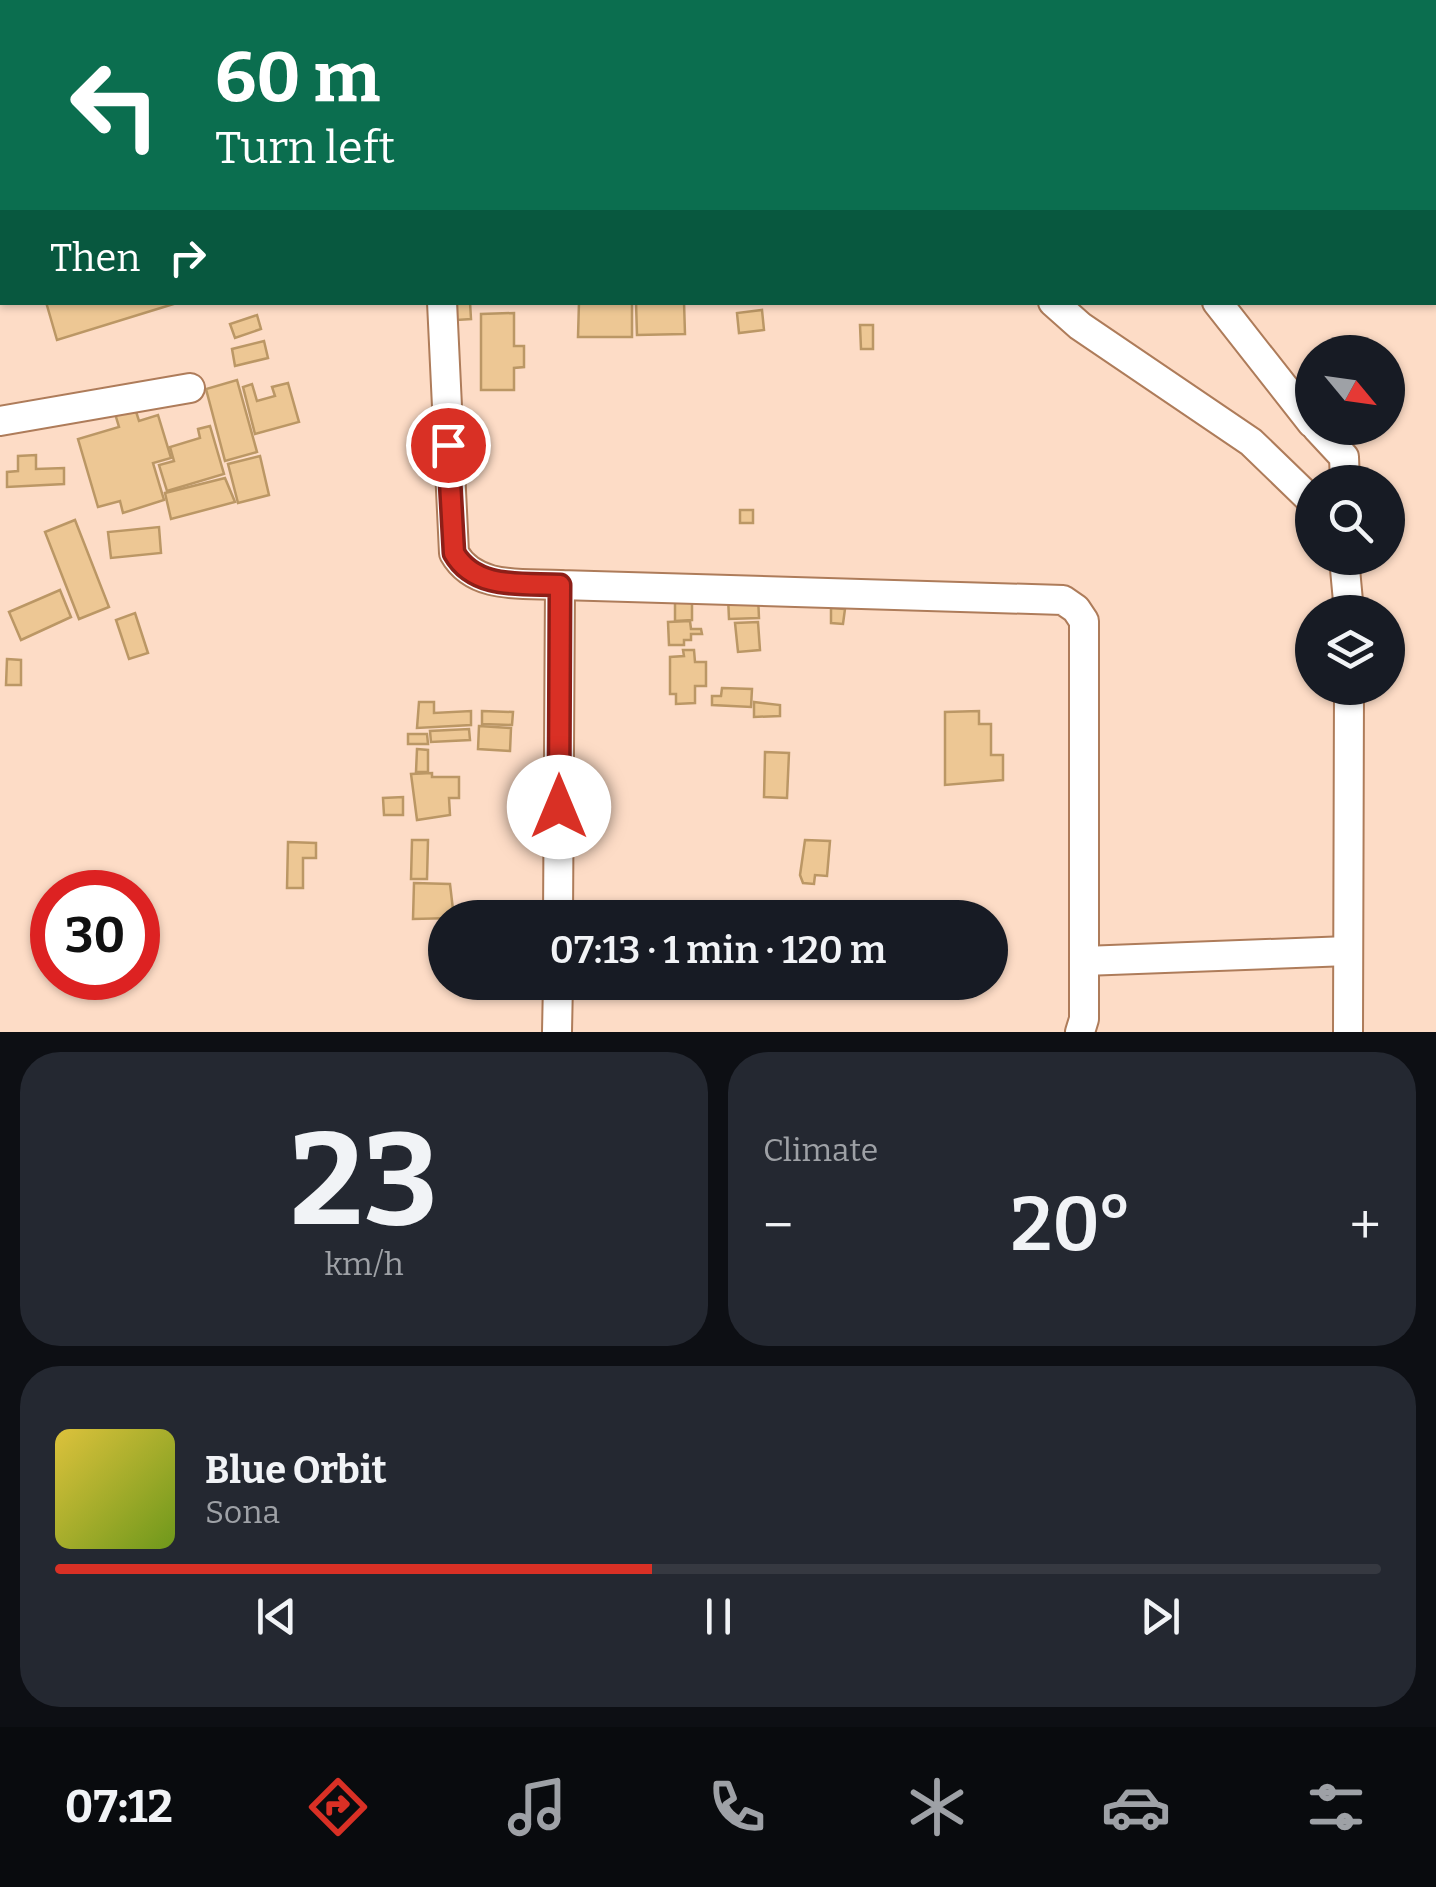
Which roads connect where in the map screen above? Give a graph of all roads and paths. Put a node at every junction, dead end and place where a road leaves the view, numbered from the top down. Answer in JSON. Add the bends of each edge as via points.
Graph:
{"nodes":[{"id":1,"x":442,"y":305,"type":"edge"},
{"id":2,"x":1057,"y":305,"type":"edge"},
{"id":3,"x":1219,"y":305,"type":"edge"},
{"id":4,"x":190,"y":388,"type":"dead end"},
{"id":5,"x":1295,"y":400,"type":"edge"},
{"id":6,"x":0,"y":421,"type":"edge"},
{"id":7,"x":1295,"y":484,"type":"edge"},
{"id":8,"x":560,"y":585,"type":"junction"},
{"id":9,"x":1349,"y":705,"type":"edge"},
{"id":10,"x":558,"y":900,"type":"edge"},
{"id":11,"x":1348,"y":950,"type":"junction"},
{"id":12,"x":1084,"y":961,"type":"junction"},
{"id":13,"x":558,"y":1000,"type":"edge"},
{"id":14,"x":557,"y":1032,"type":"edge"},
{"id":15,"x":1080,"y":1032,"type":"edge"},
{"id":16,"x":1348,"y":1032,"type":"edge"}],
"edges":[{"from":1,"to":8,"type":"street","via":[[454,553],[462,566],[493,581]]},
{"from":2,"to":7,"type":"street","via":[[1252,442]]},
{"from":3,"to":5,"type":"street"},
{"from":4,"to":6,"type":"street"},
{"from":8,"to":10,"type":"street"},
{"from":8,"to":12,"type":"street","via":[[1063,600],[1076,608],[1084,621],[1086,704]]},
{"from":9,"to":11,"type":"street"},
{"from":11,"to":12,"type":"street"},
{"from":11,"to":16,"type":"street"},
{"from":12,"to":15,"type":"street"},
{"from":13,"to":14,"type":"street"}]}
